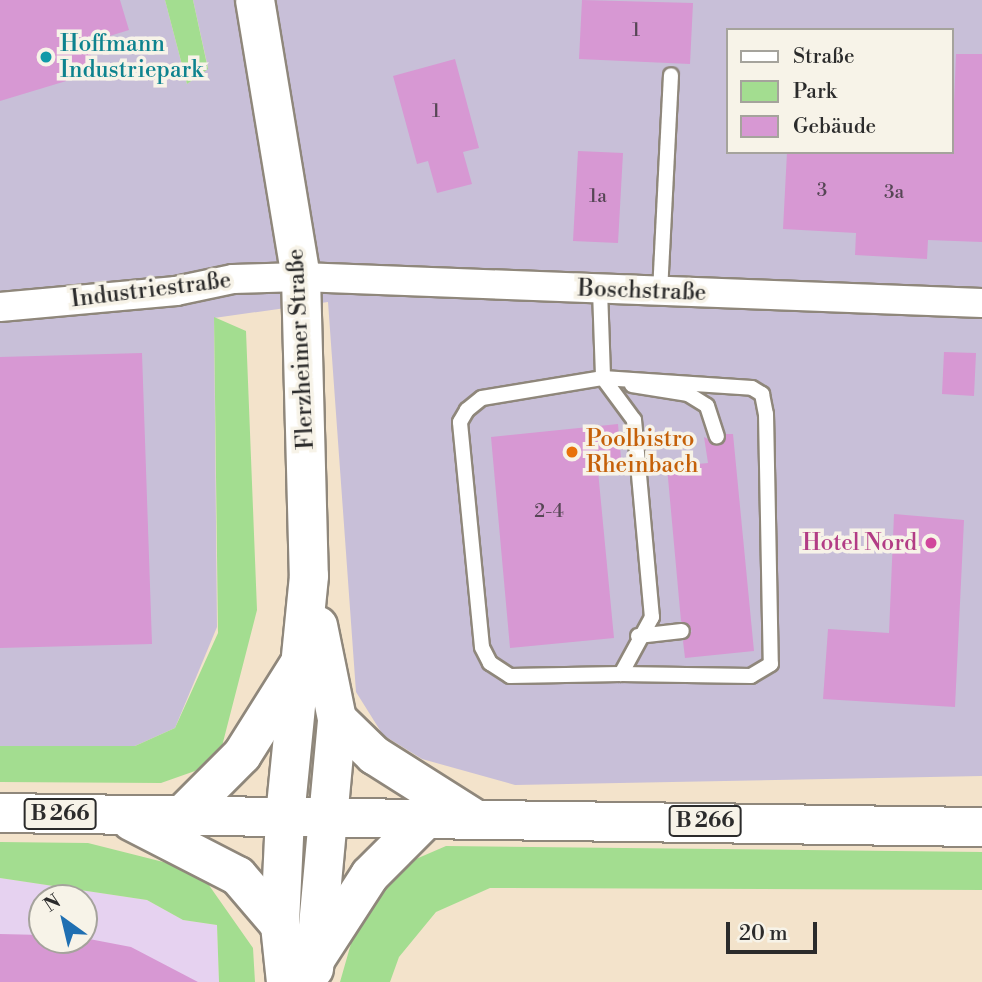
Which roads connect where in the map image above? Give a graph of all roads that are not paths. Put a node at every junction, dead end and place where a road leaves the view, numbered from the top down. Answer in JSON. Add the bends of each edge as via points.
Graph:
{"nodes":[{"id":1,"x":256,"y":0,"type":"edge"},
{"id":2,"x":671,"y":75,"type":"dead end"},
{"id":3,"x":301,"y":277,"type":"junction"},
{"id":4,"x":600,"y":290,"type":"junction"},
{"id":5,"x":660,"y":292,"type":"junction"},
{"id":6,"x":982,"y":303,"type":"edge"},
{"id":7,"x":0,"y":307,"type":"edge"},
{"id":8,"x":603,"y":377,"type":"junction"},
{"id":9,"x":717,"y":436,"type":"dead end"},
{"id":10,"x":309,"y":576,"type":"junction"},
{"id":11,"x":682,"y":631,"type":"dead end"},
{"id":12,"x":638,"y":636,"type":"junction"},
{"id":13,"x":303,"y":658,"type":"junction"},
{"id":14,"x":621,"y":674,"type":"junction"},
{"id":15,"x":337,"y":719,"type":"junction"},
{"id":16,"x":0,"y":813,"type":"edge"},
{"id":17,"x":120,"y":815,"type":"junction"},
{"id":18,"x":181,"y":816,"type":"junction"},
{"id":19,"x":429,"y":816,"type":"junction"},
{"id":20,"x":285,"y":817,"type":"junction"},
{"id":21,"x":329,"y":817,"type":"junction"},
{"id":22,"x":472,"y":817,"type":"junction"},
{"id":23,"x":982,"y":827,"type":"edge"},
{"id":24,"x":280,"y":925,"type":"junction"},
{"id":25,"x":304,"y":975,"type":"edge"}],
"edges":[{"from":1,"to":3,"type":"main road","name":"Flerzheimer Straße"},
{"from":2,"to":5,"type":"lane"},
{"from":3,"to":4,"type":"street","name":"Boschstraße"},
{"from":3,"to":7,"type":"street","name":"Industriestraße","via":[[233,279],[176,291]]},
{"from":3,"to":10,"type":"main road","name":"Flerzheimer Straße"},
{"from":4,"to":5,"type":"street","name":"Boschstraße"},
{"from":4,"to":8,"type":"lane"},
{"from":5,"to":6,"type":"street","name":"Boschstraße"},
{"from":8,"to":9,"type":"lane","via":[[688,394],[707,405]]},
{"from":8,"to":12,"type":"lane","via":[[634,421],[652,617]]},
{"from":8,"to":14,"type":"lane","via":[[482,398],[460,422],[482,647],[490,663],[510,676]]},
{"from":8,"to":14,"type":"lane","via":[[752,388],[762,394],[766,414],[771,664],[751,676]]},
{"from":10,"to":13,"type":"main road","name":"Flerzheimer Straße"},
{"from":10,"to":15,"type":"main road","name":"Flerzheimer Straße"},
{"from":11,"to":12,"type":"lane"},
{"from":12,"to":14,"type":"lane"},
{"from":13,"to":18,"type":"main road","via":[[242,755]]},
{"from":13,"to":20,"type":"main road","name":"Flerzheimer Straße"},
{"from":15,"to":21,"type":"main road","name":"Flerzheimer Straße"},
{"from":15,"to":22,"type":"main road","via":[[373,755]]},
{"from":16,"to":17,"type":"main road","number":"B 266"},
{"from":17,"to":18,"type":"main road","number":"B 266"},
{"from":17,"to":24,"type":"main road","via":[[238,876]]},
{"from":18,"to":20,"type":"main road","number":"B 266"},
{"from":19,"to":21,"type":"main road","number":"B 266"},
{"from":19,"to":22,"type":"main road","number":"B 266"},
{"from":19,"to":25,"type":"main road","via":[[370,875]]},
{"from":20,"to":21,"type":"main road","number":"B 266"},
{"from":20,"to":24,"type":"main road","name":"Flerzheimer Straße"},
{"from":21,"to":25,"type":"main road","name":"Flerzheimer Straße"},
{"from":22,"to":23,"type":"main road","number":"B 266"},
{"from":24,"to":25,"type":"main road","name":"Flerzheimer Straße"}]}
